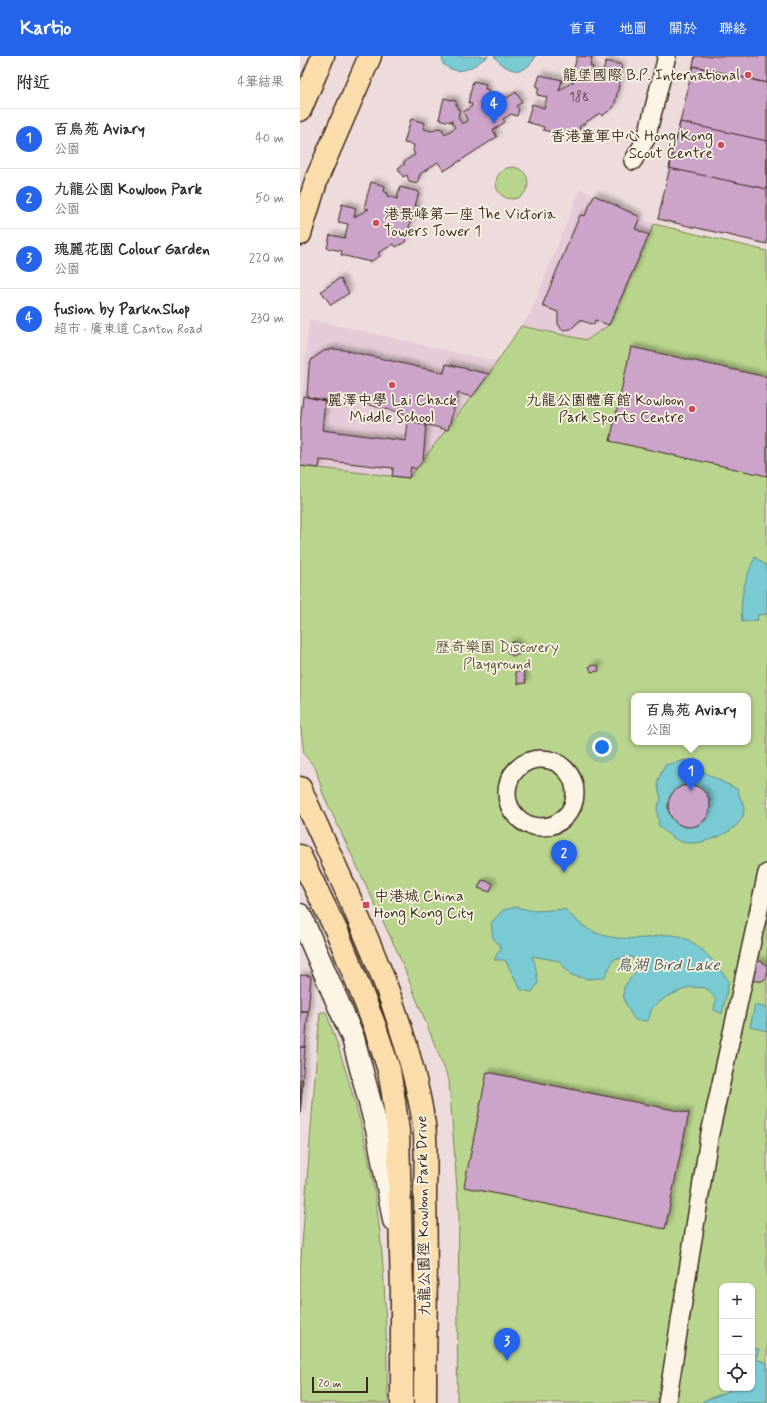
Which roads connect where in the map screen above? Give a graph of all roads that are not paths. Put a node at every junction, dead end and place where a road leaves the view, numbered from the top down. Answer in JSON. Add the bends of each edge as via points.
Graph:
{"nodes":[{"id":1,"x":323,"y":56,"type":"edge"},
{"id":2,"x":370,"y":56,"type":"edge"},
{"id":3,"x":667,"y":56,"type":"edge"},
{"id":4,"x":300,"y":110,"type":"edge"},
{"id":5,"x":633,"y":161,"type":"dead end"},
{"id":6,"x":300,"y":234,"type":"edge"},
{"id":7,"x":549,"y":759,"type":"joint"},
{"id":8,"x":300,"y":788,"type":"edge"},
{"id":9,"x":300,"y":856,"type":"edge"},
{"id":10,"x":767,"y":873,"type":"edge"},
{"id":11,"x":302,"y":923,"type":"edge"},
{"id":12,"x":401,"y":1258,"type":"junction"},
{"id":13,"x":402,"y":1403,"type":"edge"},
{"id":14,"x":425,"y":1403,"type":"edge"},
{"id":15,"x":667,"y":1403,"type":"edge"}],
"edges":[{"from":1,"to":4,"type":"main road"},
{"from":2,"to":6,"type":"main road","via":[[317,178]]},
{"from":3,"to":5,"type":"street","via":[[646,139]]},
{"from":7,"to":7,"type":"street","via":[[527,761],[511,776],[507,787],[510,809],[526,824],[538,827],[560,822],[574,804],[575,787],[568,772],[560,764]]},
{"from":8,"to":14,"type":"main road","name":"九龍公園徑 Kowloon Park Drive","via":[[366,934],[400,1023],[415,1076],[424,1126]]},
{"from":9,"to":12,"type":"main road","name":"九龍公園徑 Kowloon Park Drive","via":[[338,934],[374,1024],[388,1070],[398,1131]]},
{"from":10,"to":15,"type":"street","via":[[709,1138]]},
{"from":11,"to":12,"type":"main road","name":"九龍公園徑 Kowloon Park Drive","via":[[353,1038],[378,1132]]},
{"from":12,"to":13,"type":"main road","name":"九龍公園徑 Kowloon Park Drive"}]}
